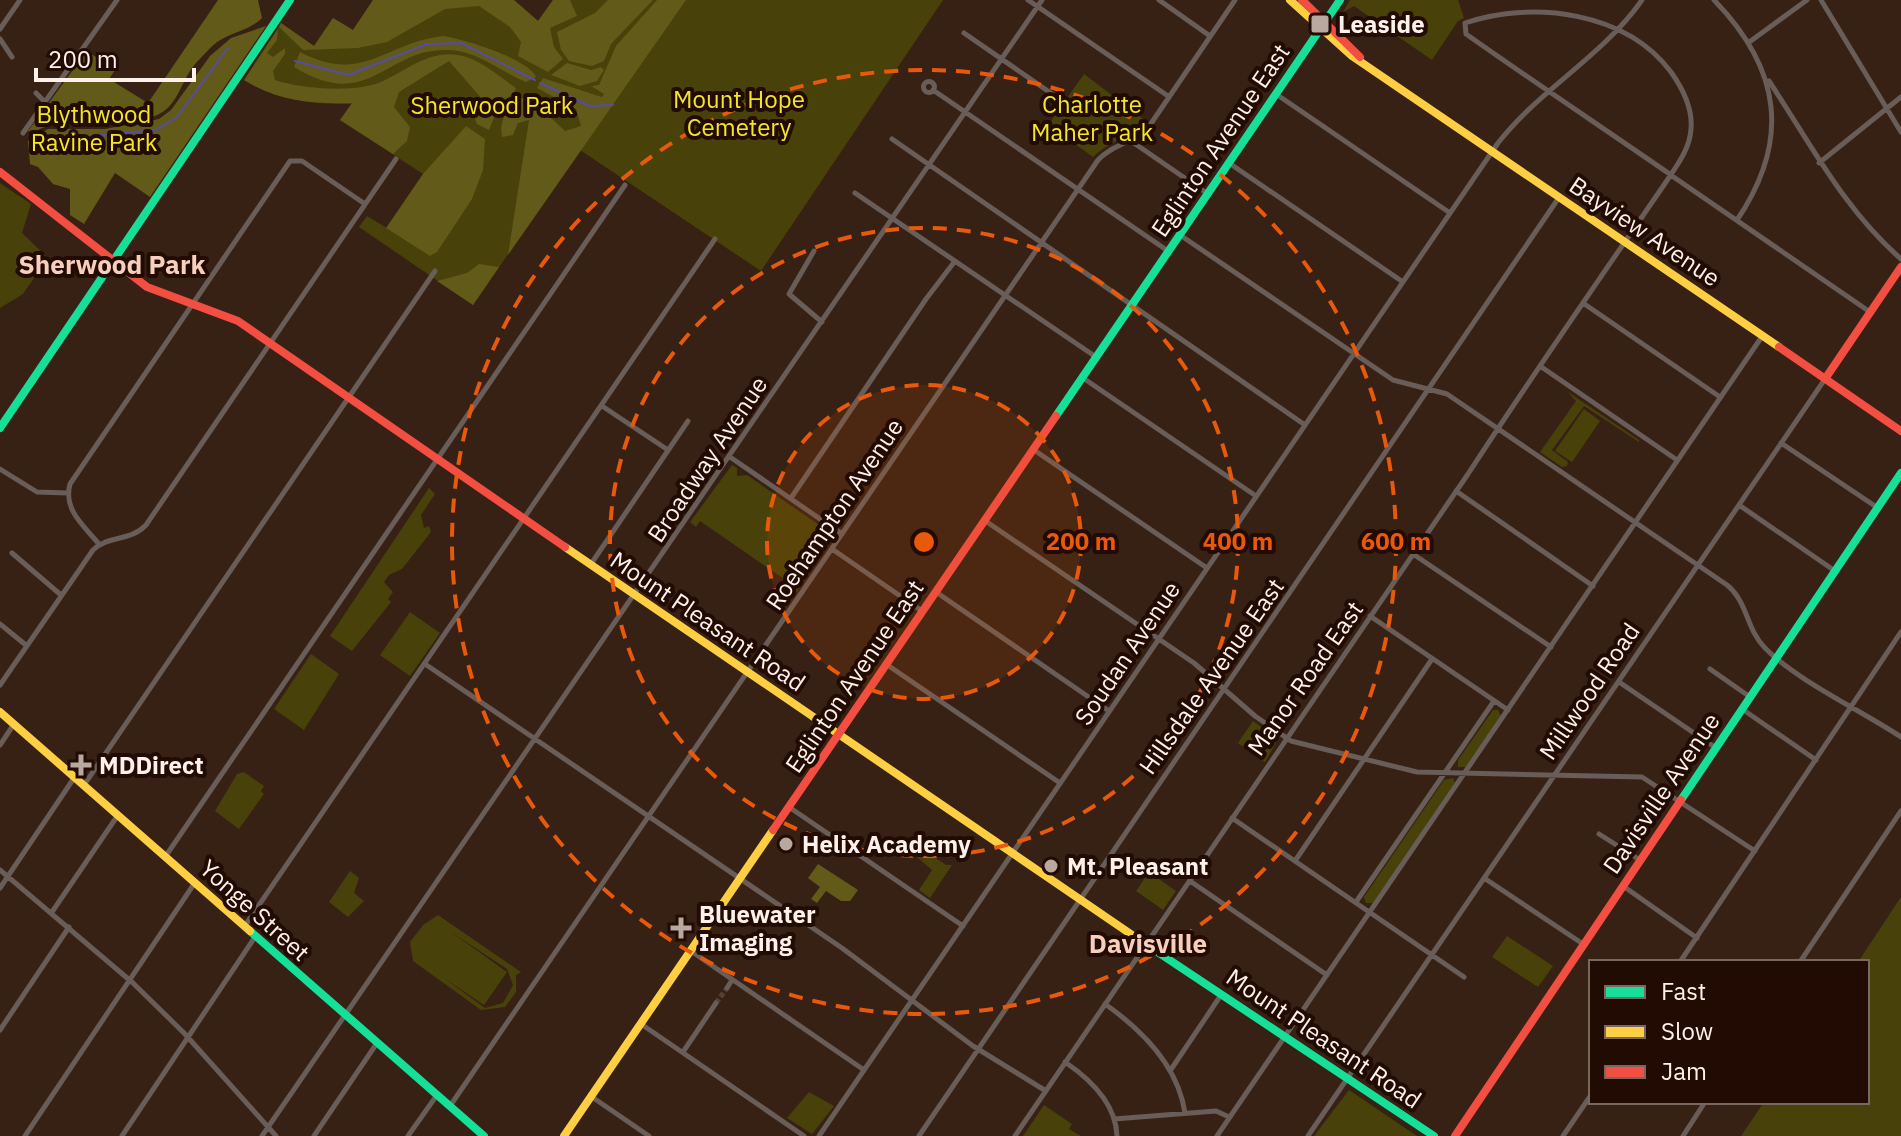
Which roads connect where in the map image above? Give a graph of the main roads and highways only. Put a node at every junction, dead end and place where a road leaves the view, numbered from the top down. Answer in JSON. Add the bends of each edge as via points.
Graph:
{"nodes":[{"id":1,"x":290,"y":0,"type":"edge"},
{"id":2,"x":1290,"y":0,"type":"edge"},
{"id":3,"x":1302,"y":0,"type":"edge"},
{"id":4,"x":1340,"y":0,"type":"edge"},
{"id":5,"x":1322,"y":26,"type":"junction"},
{"id":6,"x":0,"y":172,"type":"edge"},
{"id":7,"x":113,"y":263,"type":"junction"},
{"id":8,"x":1901,"y":267,"type":"edge"},
{"id":9,"x":1825,"y":379,"type":"junction"},
{"id":10,"x":0,"y":428,"type":"edge"},
{"id":11,"x":1901,"y":431,"type":"edge"},
{"id":12,"x":1901,"y":473,"type":"edge"},
{"id":13,"x":0,"y":712,"type":"edge"},
{"id":14,"x":839,"y":735,"type":"junction"},
{"id":15,"x":1458,"y":1135,"type":"edge"},
{"id":16,"x":484,"y":1136,"type":"edge"},
{"id":17,"x":564,"y":1136,"type":"edge"},
{"id":18,"x":1434,"y":1136,"type":"edge"}],
"edges":[{"from":1,"to":7,"type":"main road"},
{"from":2,"to":5,"type":"main road","name":"Bayview Avenue"},
{"from":3,"to":5,"type":"main road","name":"Bayview Avenue"},
{"from":4,"to":5,"type":"main road","name":"Eglinton Avenue East"},
{"from":5,"to":9,"type":"main road","name":"Bayview Avenue","via":[[1367,65]]},
{"from":5,"to":14,"type":"main road","name":"Eglinton Avenue East"},
{"from":6,"to":7,"type":"main road","name":"Mount Pleasant Road"},
{"from":7,"to":10,"type":"main road"},
{"from":7,"to":14,"type":"main road","name":"Mount Pleasant Road","via":[[152,290],[233,318]]},
{"from":8,"to":9,"type":"main road","name":"Millwood Road"},
{"from":9,"to":11,"type":"main road","name":"Bayview Avenue"},
{"from":12,"to":15,"type":"main road","name":"Davisville Avenue"},
{"from":13,"to":16,"type":"main road","name":"Yonge Street"},
{"from":14,"to":17,"type":"main road","name":"Eglinton Avenue East"},
{"from":14,"to":18,"type":"main road","name":"Mount Pleasant Road"}]}
